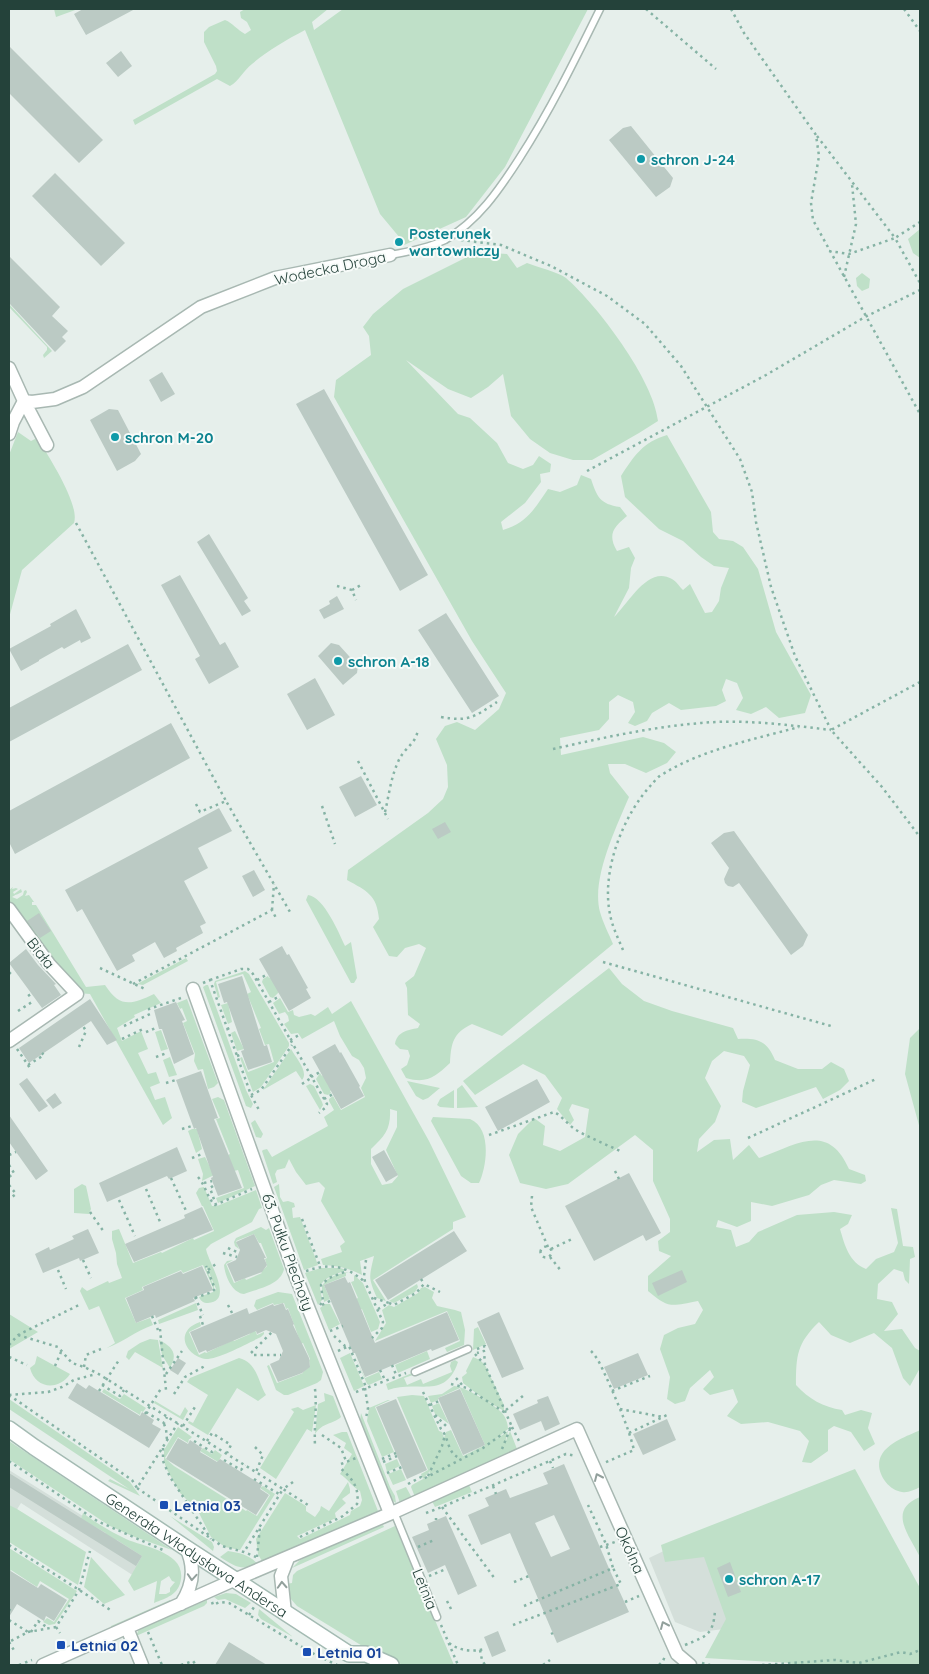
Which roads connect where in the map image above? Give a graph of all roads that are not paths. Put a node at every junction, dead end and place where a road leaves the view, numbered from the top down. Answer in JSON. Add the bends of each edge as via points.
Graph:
{"nodes":[{"id":1,"x":600,"y":9,"type":"edge"},
{"id":2,"x":390,"y":255,"type":"joint"},
{"id":3,"x":9,"y":368,"type":"edge"},
{"id":4,"x":24,"y":401,"type":"junction"},
{"id":5,"x":9,"y":434,"type":"edge"},
{"id":6,"x":47,"y":445,"type":"dead end"},
{"id":7,"x":9,"y":908,"type":"edge"},
{"id":8,"x":194,"y":991,"type":"road end"},
{"id":9,"x":10,"y":1040,"type":"edge"},
{"id":10,"x":468,"y":1349,"type":"dead end"},
{"id":11,"x":415,"y":1372,"type":"road end"},
{"id":12,"x":9,"y":1429,"type":"edge"},
{"id":13,"x":392,"y":1513,"type":"junction"},
{"id":14,"x":186,"y":1548,"type":"junction"},
{"id":15,"x":288,"y":1558,"type":"junction"},
{"id":16,"x":234,"y":1580,"type":"junction"},
{"id":17,"x":180,"y":1605,"type":"junction"},
{"id":18,"x":285,"y":1613,"type":"junction"},
{"id":19,"x":437,"y":1617,"type":"road end"},
{"id":20,"x":127,"y":1628,"type":"junction"},
{"id":21,"x":352,"y":1660,"type":"edge"},
{"id":22,"x":43,"y":1665,"type":"edge"},
{"id":23,"x":142,"y":1665,"type":"edge"},
{"id":24,"x":391,"y":1665,"type":"edge"},
{"id":25,"x":690,"y":1665,"type":"edge"}],
"edges":[{"from":1,"to":2,"type":"lane","name":"Wodecka Droga","via":[[544,117],[500,189],[479,214],[444,240]]},
{"from":2,"to":4,"type":"street","name":"Wodecka Droga","via":[[275,278],[201,307],[83,387],[55,399]]},
{"from":3,"to":4,"type":"street"},
{"from":4,"to":5,"type":"street"},
{"from":4,"to":6,"type":"street"},
{"from":7,"to":9,"type":"street","name":"Biała","via":[[38,950],[77,994]]},
{"from":8,"to":13,"type":"street","name":"63. Pułku Piechoty","via":[[296,1277]]},
{"from":10,"to":11,"type":"lane"},
{"from":12,"to":14,"type":"main road","name":"Generała Władysława Andersa"},
{"from":13,"to":15,"type":"street"},
{"from":13,"to":19,"type":"lane","name":"Letnia"},
{"from":25,"to":13,"type":"street","name":"Okólna","one_way":true,"via":[[669,1650],[577,1429]]},
{"from":14,"to":16,"type":"main road","name":"Generała Władysława Andersa"},
{"from":14,"to":17,"type":"street","one_way":true,"via":[[192,1582]]},
{"from":15,"to":16,"type":"street","via":[[260,1563]]},
{"from":18,"to":15,"type":"street","one_way":true,"via":[[281,1576]]},
{"from":16,"to":17,"type":"street"},
{"from":16,"to":18,"type":"main road","name":"Generała Władysława Andersa"},
{"from":17,"to":20,"type":"street"},
{"from":18,"to":21,"type":"main road","name":"Generała Władysława Andersa"},
{"from":20,"to":22,"type":"street"},
{"from":20,"to":23,"type":"street"},
{"from":21,"to":24,"type":"main road","name":"Generała Władysława Andersa","via":[[366,1654]]}]}
